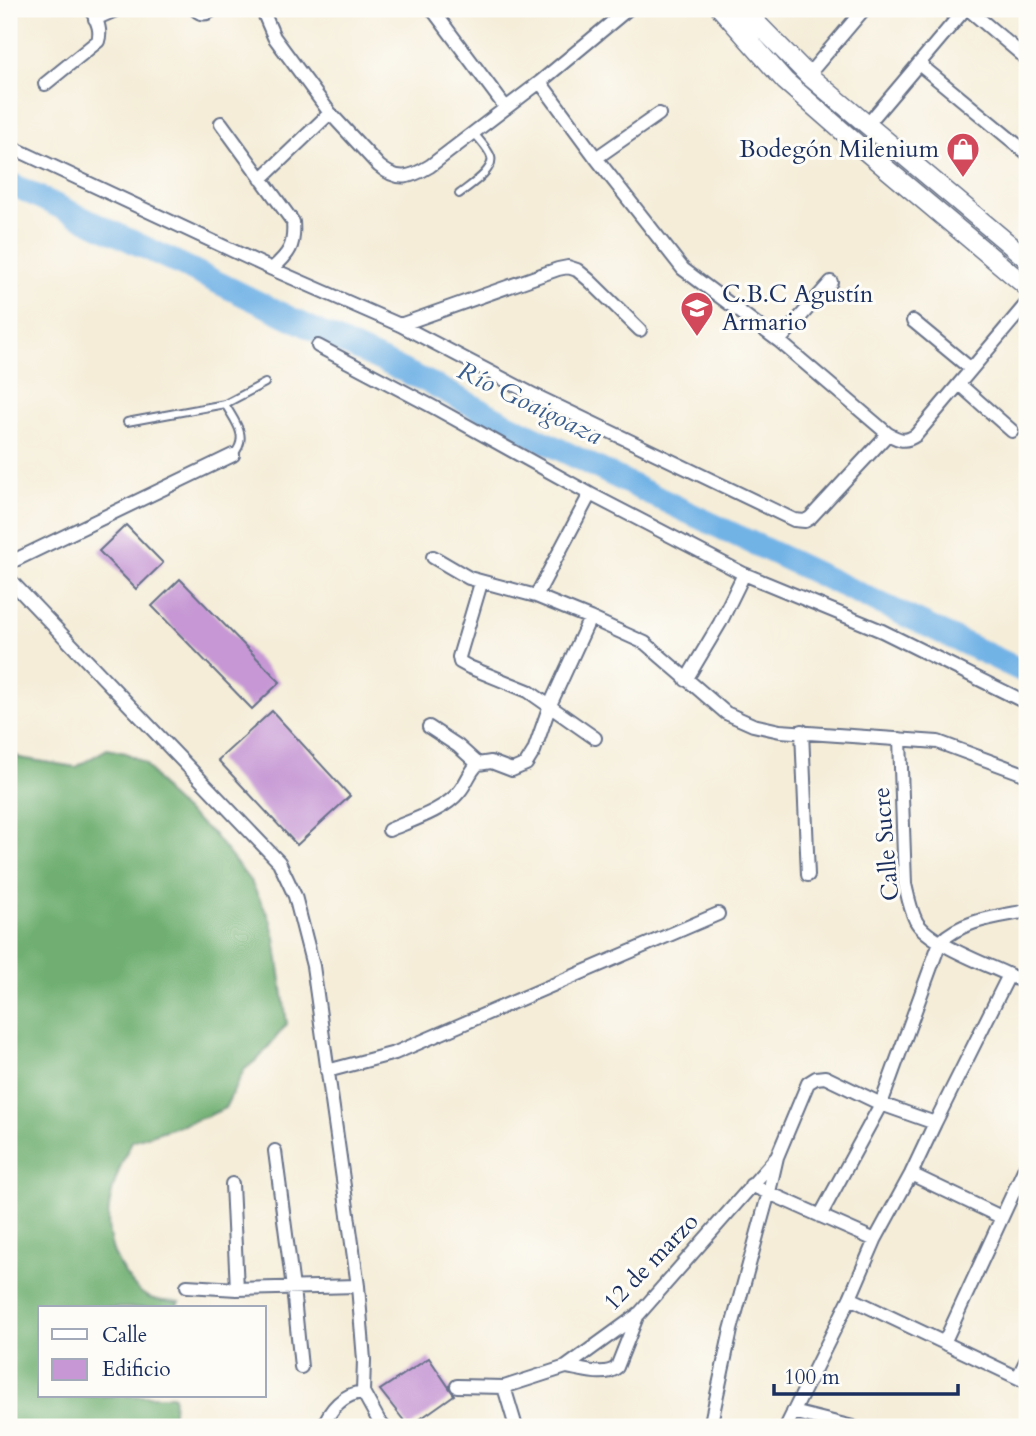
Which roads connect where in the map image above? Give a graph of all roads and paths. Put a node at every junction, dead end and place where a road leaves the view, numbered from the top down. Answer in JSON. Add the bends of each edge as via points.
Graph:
{"nodes":[{"id":1,"x":118,"y":9,"type":"edge"},
{"id":2,"x":195,"y":9,"type":"edge"},
{"id":3,"x":213,"y":9,"type":"edge"},
{"id":4,"x":262,"y":9,"type":"edge"},
{"id":5,"x":432,"y":9,"type":"edge"},
{"id":6,"x":628,"y":9,"type":"edge"},
{"id":7,"x":721,"y":9,"type":"edge"},
{"id":8,"x":743,"y":9,"type":"edge"},
{"id":9,"x":862,"y":9,"type":"edge"},
{"id":10,"x":967,"y":9,"type":"edge"},
{"id":11,"x":93,"y":14,"type":"edge"},
{"id":12,"x":1027,"y":57,"type":"edge"},
{"id":13,"x":919,"y":64,"type":"junction"},
{"id":14,"x":808,"y":75,"type":"junction"},
{"id":15,"x":541,"y":82,"type":"junction"},
{"id":16,"x":46,"y":84,"type":"dead end"},
{"id":17,"x":506,"y":108,"type":"junction"},
{"id":18,"x":330,"y":113,"type":"junction"},
{"id":19,"x":659,"y":114,"type":"dead end"},
{"id":20,"x":221,"y":123,"type":"dead end"},
{"id":21,"x":867,"y":125,"type":"junction"},
{"id":22,"x":473,"y":132,"type":"junction"},
{"id":23,"x":9,"y":146,"type":"edge"},
{"id":24,"x":1027,"y":153,"type":"edge"},
{"id":25,"x":596,"y":158,"type":"junction"},
{"id":26,"x":261,"y":179,"type":"junction"},
{"id":27,"x":459,"y":194,"type":"dead end"},
{"id":28,"x":1027,"y":259,"type":"edge"},
{"id":29,"x":272,"y":269,"type":"junction"},
{"id":30,"x":831,"y":282,"type":"dead end"},
{"id":31,"x":1027,"y":288,"type":"edge"},
{"id":32,"x":1027,"y":303,"type":"edge"},
{"id":33,"x":913,"y":321,"type":"dead end"},
{"id":34,"x":400,"y":325,"type":"junction"},
{"id":35,"x":640,"y":330,"type":"dead end"},
{"id":36,"x":779,"y":341,"type":"junction"},
{"id":37,"x":318,"y":346,"type":"dead end"},
{"id":38,"x":971,"y":369,"type":"junction"},
{"id":39,"x":265,"y":383,"type":"dead end"},
{"id":40,"x":960,"y":384,"type":"junction"},
{"id":41,"x":225,"y":404,"type":"junction"},
{"id":42,"x":127,"y":422,"type":"dead end"},
{"id":43,"x":1012,"y":431,"type":"dead end"},
{"id":44,"x":888,"y":433,"type":"junction"},
{"id":45,"x":233,"y":455,"type":"joint"},
{"id":46,"x":590,"y":494,"type":"junction"},
{"id":47,"x":433,"y":557,"type":"dead end"},
{"id":48,"x":9,"y":563,"type":"edge"},
{"id":49,"x":744,"y":574,"type":"junction"},
{"id":50,"x":9,"y":579,"type":"edge"},
{"id":51,"x":481,"y":583,"type":"junction"},
{"id":52,"x":536,"y":596,"type":"junction"},
{"id":53,"x":590,"y":618,"type":"junction"},
{"id":54,"x":686,"y":680,"type":"junction"},
{"id":55,"x":1027,"y":703,"type":"edge"},
{"id":56,"x":550,"y":705,"type":"junction"},
{"id":57,"x":429,"y":727,"type":"dead end"},
{"id":58,"x":802,"y":731,"type":"junction"},
{"id":59,"x":594,"y":738,"type":"dead end"},
{"id":60,"x":900,"y":739,"type":"junction"},
{"id":61,"x":478,"y":764,"type":"junction"},
{"id":62,"x":1027,"y":775,"type":"edge"},
{"id":63,"x":389,"y":830,"type":"dead end"},
{"id":64,"x":808,"y":875,"type":"dead end"},
{"id":65,"x":1027,"y":911,"type":"edge"},
{"id":66,"x":718,"y":914,"type":"dead end"},
{"id":67,"x":940,"y":942,"type":"junction"},
{"id":68,"x":1009,"y":975,"type":"junction"},
{"id":69,"x":1027,"y":984,"type":"edge"},
{"id":70,"x":327,"y":1071,"type":"junction"},
{"id":71,"x":881,"y":1104,"type":"junction"},
{"id":72,"x":935,"y":1123,"type":"junction"},
{"id":73,"x":275,"y":1151,"type":"dead end"},
{"id":74,"x":777,"y":1157,"type":"junction"},
{"id":75,"x":1027,"y":1163,"type":"edge"},
{"id":76,"x":911,"y":1174,"type":"junction"},
{"id":77,"x":232,"y":1184,"type":"dead end"},
{"id":78,"x":751,"y":1185,"type":"junction"},
{"id":79,"x":769,"y":1192,"type":"junction"},
{"id":80,"x":820,"y":1216,"type":"junction"},
{"id":81,"x":1001,"y":1217,"type":"junction"},
{"id":82,"x":875,"y":1240,"type":"junction"},
{"id":83,"x":187,"y":1286,"type":"dead end"},
{"id":84,"x":358,"y":1286,"type":"junction"},
{"id":85,"x":293,"y":1288,"type":"junction"},
{"id":86,"x":237,"y":1289,"type":"junction"},
{"id":87,"x":850,"y":1298,"type":"junction"},
{"id":88,"x":639,"y":1314,"type":"junction"},
{"id":89,"x":944,"y":1343,"type":"junction"},
{"id":90,"x":1027,"y":1359,"type":"edge"},
{"id":91,"x":301,"y":1367,"type":"dead end"},
{"id":92,"x":566,"y":1367,"type":"junction"},
{"id":93,"x":1023,"y":1380,"type":"edge"},
{"id":94,"x":457,"y":1386,"type":"dead end"},
{"id":95,"x":504,"y":1387,"type":"junction"},
{"id":96,"x":363,"y":1392,"type":"junction"},
{"id":97,"x":793,"y":1412,"type":"junction"},
{"id":98,"x":323,"y":1427,"type":"edge"},
{"id":99,"x":384,"y":1427,"type":"edge"},
{"id":100,"x":516,"y":1427,"type":"edge"},
{"id":101,"x":710,"y":1427,"type":"edge"},
{"id":102,"x":786,"y":1427,"type":"edge"},
{"id":103,"x":853,"y":1427,"type":"edge"}],
"edges":[{"from":1,"to":11,"type":"street"},
{"from":2,"to":3,"type":"street","via":[[201,14]]},
{"from":4,"to":18,"type":"street","via":[[274,37]]},
{"from":5,"to":17,"type":"street"},
{"from":6,"to":15,"type":"street"},
{"from":7,"to":31,"type":"main road","via":[[786,80]]},
{"from":8,"to":14,"type":"main road"},
{"from":9,"to":14,"type":"street"},
{"from":10,"to":12,"type":"street"},
{"from":10,"to":13,"type":"street"},
{"from":11,"to":16,"type":"street","via":[[100,32],[98,41]]},
{"from":13,"to":21,"type":"street"},
{"from":13,"to":24,"type":"street"},
{"from":14,"to":21,"type":"main road"},
{"from":15,"to":17,"type":"street"},
{"from":15,"to":25,"type":"street"},
{"from":17,"to":22,"type":"street"},
{"from":18,"to":22,"type":"street","via":[[379,166],[399,177],[430,166]]},
{"from":18,"to":26,"type":"street"},
{"from":19,"to":25,"type":"street"},
{"from":20,"to":26,"type":"street"},
{"from":21,"to":28,"type":"main road"},
{"from":22,"to":27,"type":"lane","via":[[489,152],[492,164]]},
{"from":23,"to":29,"type":"street"},
{"from":25,"to":36,"type":"street","via":[[683,269]]},
{"from":26,"to":29,"type":"street","via":[[293,222],[291,246]]},
{"from":29,"to":34,"type":"street"},
{"from":30,"to":36,"type":"street"},
{"from":32,"to":38,"type":"street"},
{"from":33,"to":38,"type":"street"},
{"from":34,"to":35,"type":"street","via":[[568,267],[589,280]]},
{"from":34,"to":44,"type":"street","via":[[794,520],[810,518]]},
{"from":36,"to":44,"type":"street"},
{"from":37,"to":46,"type":"street"},
{"from":38,"to":40,"type":"street"},
{"from":39,"to":41,"type":"lane"},
{"from":40,"to":43,"type":"street"},
{"from":40,"to":44,"type":"street","via":[[909,440]]},
{"from":41,"to":42,"type":"lane"},
{"from":41,"to":45,"type":"lane","via":[[241,434]]},
{"from":45,"to":48,"type":"street"},
{"from":46,"to":49,"type":"street"},
{"from":46,"to":52,"type":"street"},
{"from":47,"to":51,"type":"street"},
{"from":49,"to":54,"type":"street"},
{"from":49,"to":55,"type":"street","via":[[882,631]]},
{"from":50,"to":70,"type":"street","via":[[279,862],[295,896],[313,966]]},
{"from":51,"to":52,"type":"street"},
{"from":51,"to":56,"type":"street","via":[[460,662]]},
{"from":52,"to":53,"type":"street"},
{"from":53,"to":54,"type":"street","via":[[645,643]]},
{"from":53,"to":56,"type":"street"},
{"from":54,"to":58,"type":"street","via":[[726,713],[780,731]]},
{"from":56,"to":59,"type":"street"},
{"from":56,"to":61,"type":"street","via":[[526,765],[512,770],[491,762]]},
{"from":57,"to":61,"type":"street"},
{"from":58,"to":60,"type":"street"},
{"from":58,"to":64,"type":"street"},
{"from":60,"to":62,"type":"street","via":[[938,742]]},
{"from":60,"to":67,"type":"street","name":"Calle Sucre","via":[[905,884],[917,924]]},
{"from":61,"to":63,"type":"street","via":[[451,800]]},
{"from":65,"to":67,"type":"street","via":[[968,924]]},
{"from":66,"to":70,"type":"street","via":[[395,1053]]},
{"from":67,"to":68,"type":"street","name":"Calle Sucre"},
{"from":67,"to":71,"type":"street"},
{"from":68,"to":69,"type":"street","name":"Calle Sucre"},
{"from":68,"to":72,"type":"street"},
{"from":70,"to":84,"type":"street"},
{"from":71,"to":72,"type":"street"},
{"from":71,"to":74,"type":"street","via":[[825,1077],[816,1078],[808,1083]]},
{"from":71,"to":80,"type":"street"},
{"from":72,"to":76,"type":"street"},
{"from":73,"to":85,"type":"street"},
{"from":74,"to":78,"type":"street","name":"12 de marzo"},
{"from":74,"to":79,"type":"street"},
{"from":75,"to":81,"type":"street"},
{"from":76,"to":81,"type":"street"},
{"from":76,"to":82,"type":"street"},
{"from":77,"to":86,"type":"street"},
{"from":78,"to":79,"type":"street"},
{"from":78,"to":88,"type":"street","name":"12 de marzo"},
{"from":79,"to":80,"type":"street"},
{"from":79,"to":101,"type":"street"},
{"from":80,"to":82,"type":"street"},
{"from":81,"to":89,"type":"street"},
{"from":82,"to":87,"type":"street"},
{"from":83,"to":86,"type":"street"},
{"from":84,"to":85,"type":"street"},
{"from":84,"to":96,"type":"street"},
{"from":85,"to":86,"type":"street"},
{"from":85,"to":91,"type":"street"},
{"from":87,"to":89,"type":"street"},
{"from":87,"to":97,"type":"street"},
{"from":88,"to":92,"type":"street","name":"12 de marzo"},
{"from":88,"to":92,"type":"street","via":[[612,1372]]},
{"from":89,"to":93,"type":"street"},
{"from":90,"to":93,"type":"street"},
{"from":92,"to":95,"type":"street","name":"12 de marzo"},
{"from":94,"to":95,"type":"street","name":"12 de marzo"},
{"from":95,"to":100,"type":"street"},
{"from":96,"to":98,"type":"street","via":[[337,1404]]},
{"from":96,"to":99,"type":"street"},
{"from":97,"to":102,"type":"street"},
{"from":97,"to":103,"type":"street"}]}
